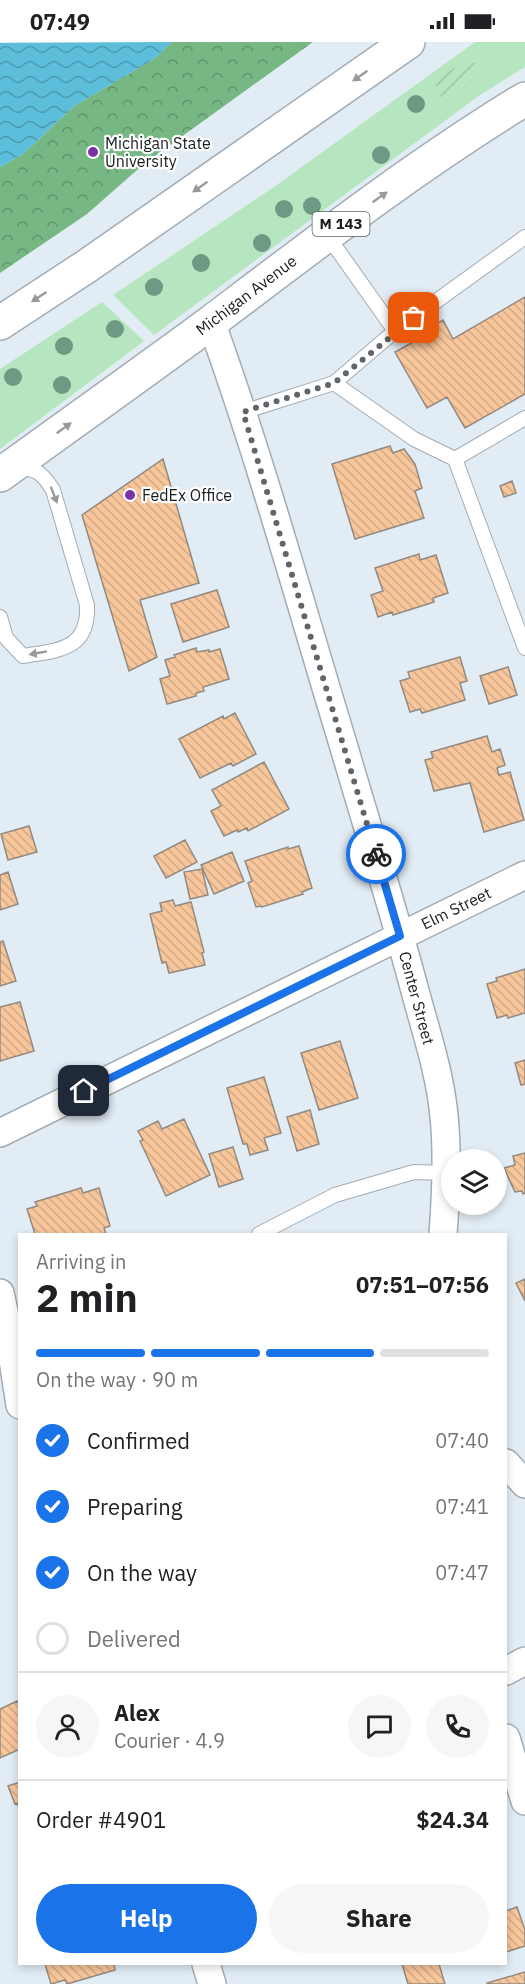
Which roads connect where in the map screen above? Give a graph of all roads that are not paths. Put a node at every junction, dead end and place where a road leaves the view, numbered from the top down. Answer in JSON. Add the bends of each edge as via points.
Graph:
{"nodes":[{"id":1,"x":408,"y":42,"type":"edge"},
{"id":2,"x":525,"y":99,"type":"edge"},
{"id":3,"x":326,"y":234,"type":"junction"},
{"id":4,"x":525,"y":237,"type":"edge"},
{"id":5,"x":212,"y":322,"type":"junction"},
{"id":6,"x":0,"y":323,"type":"edge"},
{"id":7,"x":395,"y":331,"type":"junction"},
{"id":8,"x":334,"y":383,"type":"junction"},
{"id":9,"x":243,"y":412,"type":"junction"},
{"id":10,"x":525,"y":417,"type":"edge"},
{"id":11,"x":455,"y":459,"type":"junction"},
{"id":12,"x":4,"y":471,"type":"edge"},
{"id":13,"x":0,"y":617,"type":"edge"},
{"id":14,"x":525,"y":648,"type":"edge"},
{"id":15,"x":525,"y":874,"type":"edge"},
{"id":16,"x":400,"y":936,"type":"junction"},
{"id":17,"x":0,"y":1132,"type":"edge"},
{"id":18,"x":445,"y":1149,"type":"edge"},
{"id":19,"x":441,"y":1173,"type":"edge"},
{"id":20,"x":443,"y":1215,"type":"edge"},
{"id":21,"x":261,"y":1233,"type":"edge"},
{"id":22,"x":442,"y":1233,"type":"edge"},
{"id":23,"x":0,"y":1297,"type":"edge"},
{"id":24,"x":18,"y":1392,"type":"edge"},
{"id":25,"x":507,"y":1464,"type":"edge"},
{"id":26,"x":525,"y":1484,"type":"edge"},
{"id":27,"x":525,"y":1661,"type":"edge"},
{"id":28,"x":507,"y":1670,"type":"edge"},
{"id":29,"x":507,"y":1741,"type":"edge"},
{"id":30,"x":525,"y":1801,"type":"edge"},
{"id":31,"x":206,"y":1965,"type":"edge"},
{"id":32,"x":212,"y":1984,"type":"edge"}],
"edges":[{"from":1,"to":6,"type":"main road","one_way":true},
{"from":3,"to":2,"type":"main road","name":"Michigan Avenue","number":"M 143","one_way":true},
{"from":3,"to":5,"type":"main road","name":"Michigan Avenue","number":"M 143"},
{"from":3,"to":7,"type":"lane"},
{"from":4,"to":7,"type":"lane"},
{"from":5,"to":9,"type":"street","name":"Center Street"},
{"from":12,"to":5,"type":"main road","name":"Michigan Avenue","number":"M 143","one_way":true},
{"from":7,"to":8,"type":"lane"},
{"from":8,"to":9,"type":"lane"},
{"from":8,"to":11,"type":"lane","via":[[414,440]]},
{"from":9,"to":16,"type":"street","name":"Center Street"},
{"from":10,"to":11,"type":"lane"},
{"from":11,"to":14,"type":"lane"},
{"from":12,"to":13,"type":"lane","one_way":true,"via":[[30,468],[45,477],[53,490],[87,605],[88,621],[72,644],[23,656],[6,638]]},
{"from":15,"to":16,"type":"street","name":"Elm Street"},
{"from":16,"to":17,"type":"street","name":"Elm Street"},
{"from":16,"to":18,"type":"street","name":"Center Street","via":[[439,1082]]},
{"from":19,"to":21,"type":"lane","via":[[414,1172],[335,1195]]},
{"from":20,"to":22,"type":"street","name":"Center Street"},
{"from":23,"to":24,"type":"street"},
{"from":25,"to":26,"type":"street"},
{"from":27,"to":28,"type":"street"},
{"from":29,"to":30,"type":"street"},
{"from":31,"to":32,"type":"street"}]}
